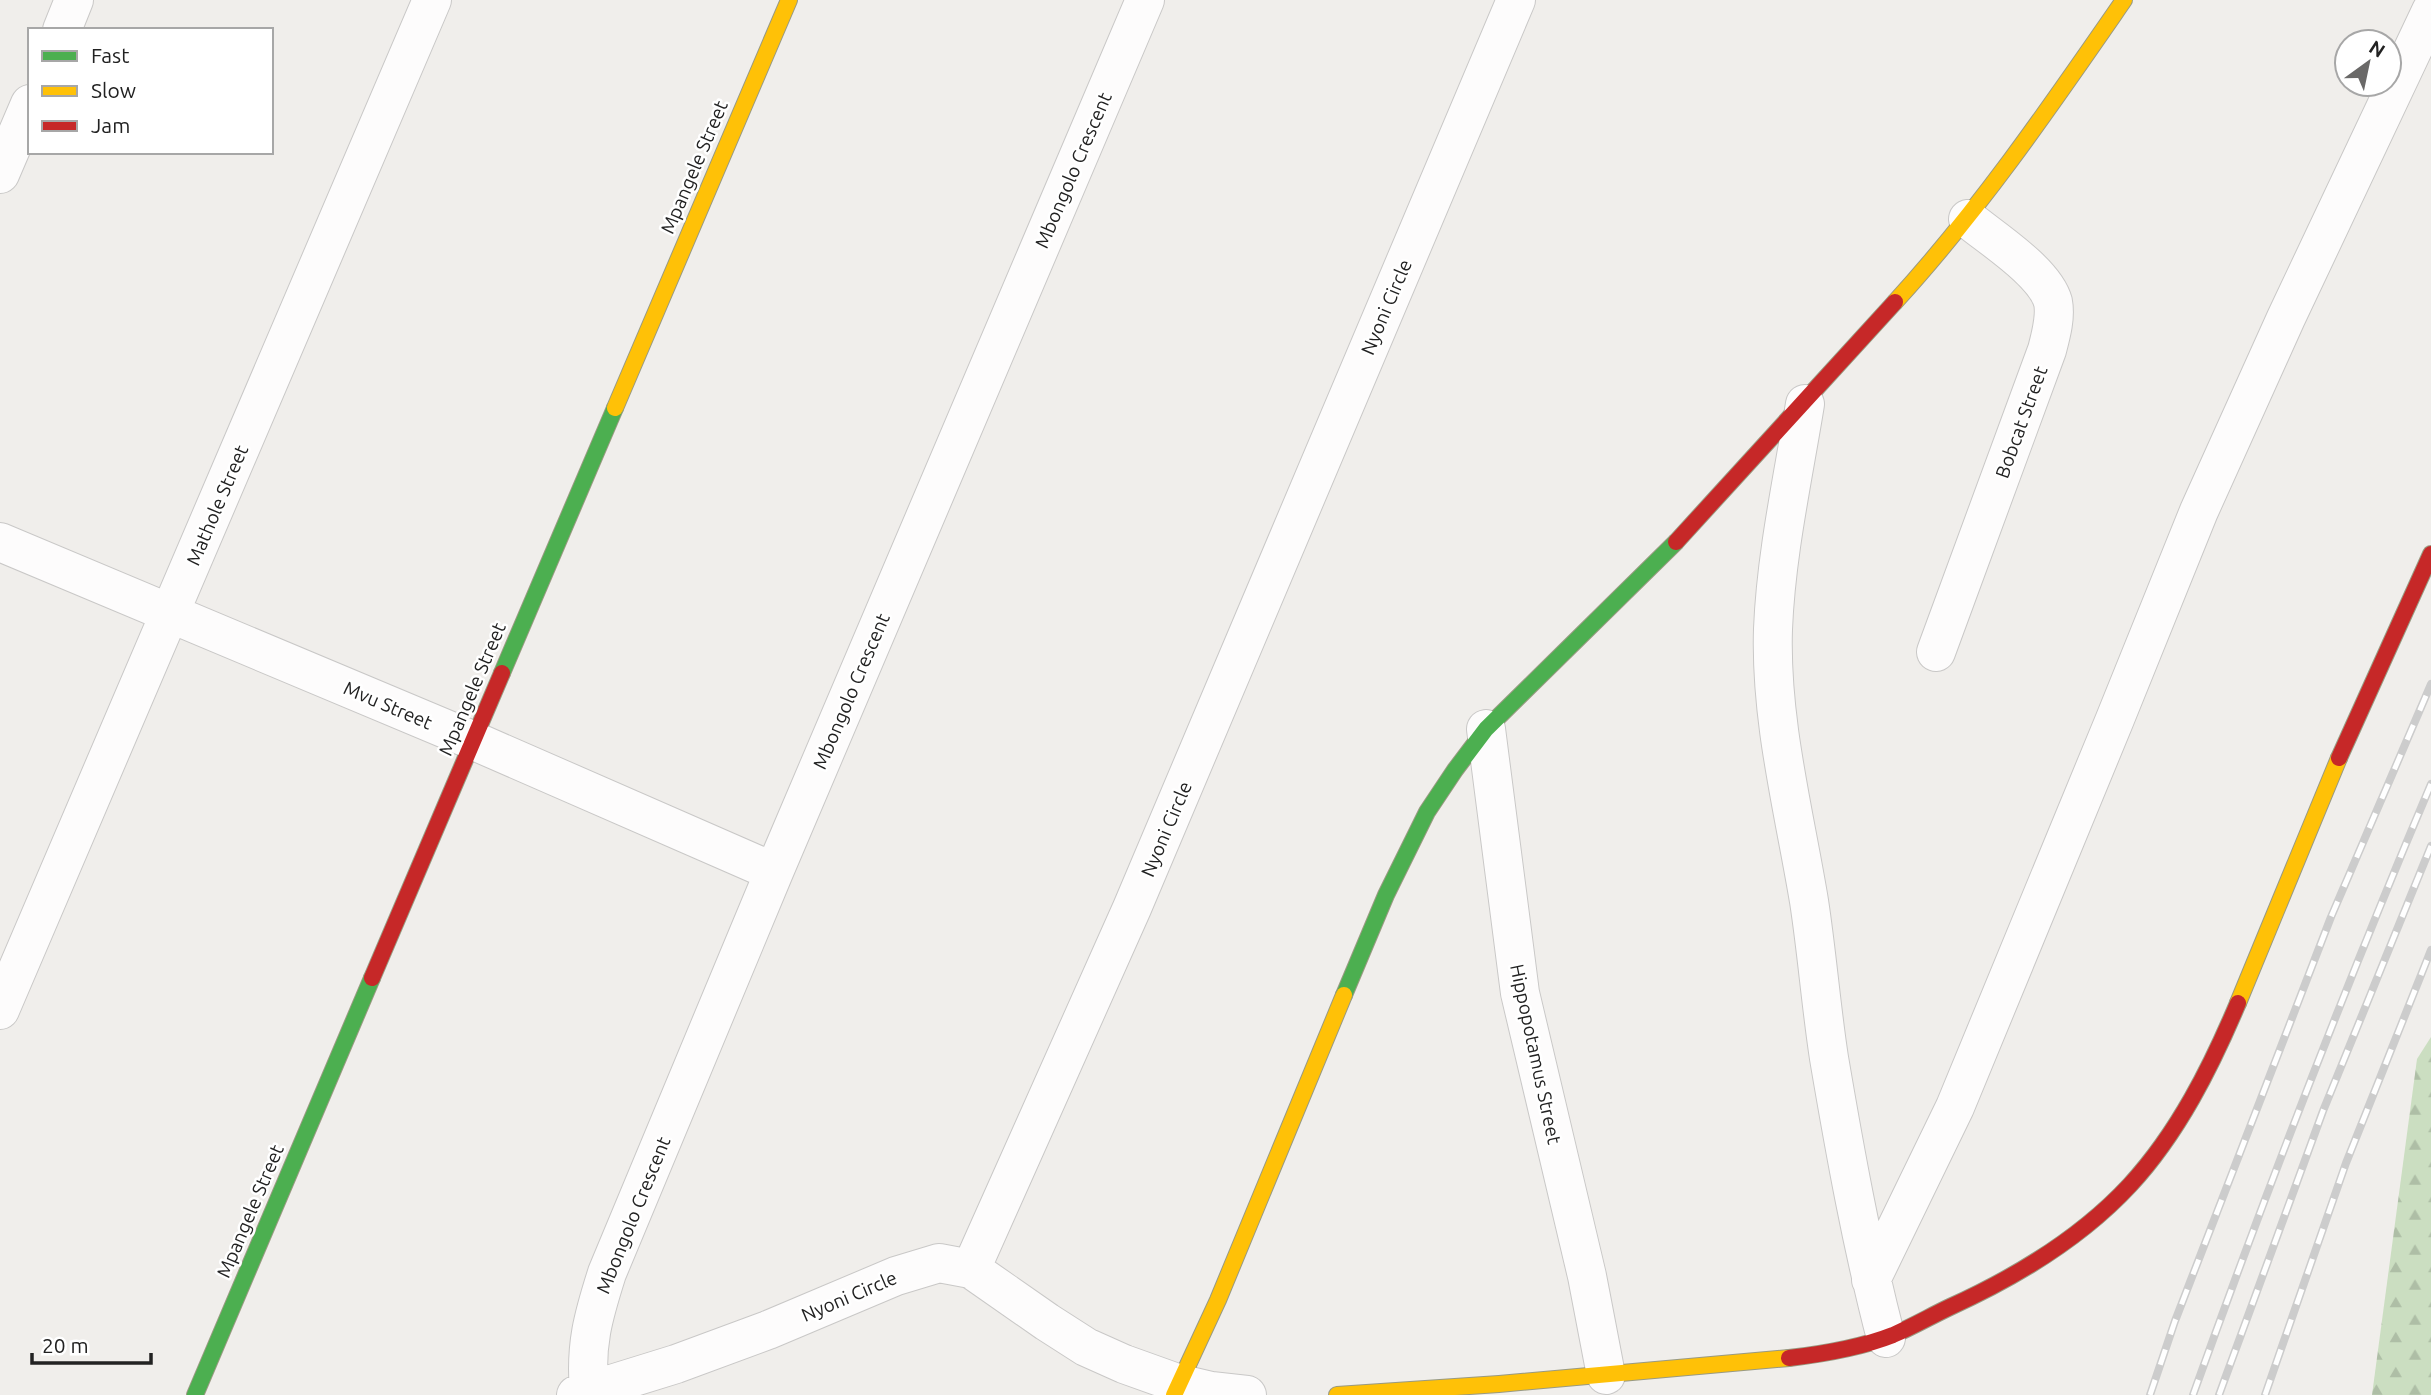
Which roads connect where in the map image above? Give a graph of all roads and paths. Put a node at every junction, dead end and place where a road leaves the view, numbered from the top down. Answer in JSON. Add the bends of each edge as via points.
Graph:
{"nodes":[{"id":1,"x":74,"y":0,"type":"edge"},
{"id":2,"x":432,"y":0,"type":"edge"},
{"id":3,"x":789,"y":0,"type":"edge"},
{"id":4,"x":1145,"y":0,"type":"edge"},
{"id":5,"x":1516,"y":0,"type":"edge"},
{"id":6,"x":2124,"y":0,"type":"edge"},
{"id":7,"x":2431,"y":11,"type":"edge"},
{"id":8,"x":63,"y":28,"type":"edge"},
{"id":9,"x":28,"y":109,"type":"edge"},
{"id":10,"x":0,"y":174,"type":"edge"},
{"id":11,"x":1968,"y":219,"type":"junction"},
{"id":12,"x":1805,"y":404,"type":"junction"},
{"id":13,"x":0,"y":541,"type":"edge"},
{"id":14,"x":2431,"y":554,"type":"edge"},
{"id":15,"x":171,"y":615,"type":"junction"},
{"id":16,"x":1936,"y":652,"type":"dead end"},
{"id":17,"x":1486,"y":729,"type":"junction"},
{"id":18,"x":472,"y":740,"type":"junction"},
{"id":19,"x":774,"y":872,"type":"junction"},
{"id":20,"x":0,"y":1010,"type":"edge"},
{"id":21,"x":971,"y":1269,"type":"junction"},
{"id":22,"x":1871,"y":1280,"type":"junction"},
{"id":23,"x":1886,"y":1338,"type":"junction"},
{"id":24,"x":1606,"y":1375,"type":"junction"},
{"id":25,"x":1176,"y":1389,"type":"edge"},
{"id":26,"x":582,"y":1393,"type":"edge"},
{"id":27,"x":195,"y":1395,"type":"edge"},
{"id":28,"x":1247,"y":1395,"type":"edge"},
{"id":29,"x":1336,"y":1395,"type":"edge"}],
"edges":[{"from":1,"to":8,"type":"street"},
{"from":2,"to":15,"type":"street","name":"Mathole Street"},
{"from":3,"to":18,"type":"street","name":"Mpangele Street"},
{"from":4,"to":19,"type":"street","name":"Mbongolo Crescent"},
{"from":5,"to":21,"type":"street","name":"Nyoni Circle","via":[[1132,908]]},
{"from":6,"to":11,"type":"street"},
{"from":7,"to":22,"type":"street","via":[[2199,511],[1966,1082]]},
{"from":9,"to":10,"type":"street"},
{"from":11,"to":12,"type":"street"},
{"from":11,"to":16,"type":"street","name":"Bobcat Street","via":[[2040,280],[2052,300],[2053,322],[2047,350]]},
{"from":12,"to":17,"type":"street","via":[[1657,562]]},
{"from":12,"to":22,"type":"street","via":[[1777,583],[1773,629],[1777,715],[1810,905],[1829,1056]]},
{"from":13,"to":15,"type":"street","name":"Mvu Street"},
{"from":14,"to":23,"type":"street","via":[[2309,827],[2215,1056],[2195,1096],[2150,1163],[2077,1234],[1966,1301]]},
{"from":15,"to":18,"type":"street","name":"Mvu Street"},
{"from":15,"to":20,"type":"street","name":"Mathole Street"},
{"from":17,"to":24,"type":"street","name":"Hippopotamus Street","via":[[1520,993]]},
{"from":17,"to":25,"type":"street","via":[[1427,812],[1385,895],[1218,1300]]},
{"from":18,"to":19,"type":"street","name":"Mvu Street"},
{"from":18,"to":27,"type":"street","name":"Mpangele Street"},
{"from":19,"to":26,"type":"street","name":"Mbongolo Crescent","via":[[607,1273],[589,1337]]},
{"from":21,"to":25,"type":"street","via":[[1046,1322]]},
{"from":21,"to":26,"type":"street","name":"Nyoni Circle","via":[[939,1263],[919,1268],[768,1330]]},
{"from":22,"to":23,"type":"street"},
{"from":23,"to":24,"type":"street","via":[[1818,1354]]},
{"from":24,"to":29,"type":"street"},
{"from":25,"to":28,"type":"street"}]}
